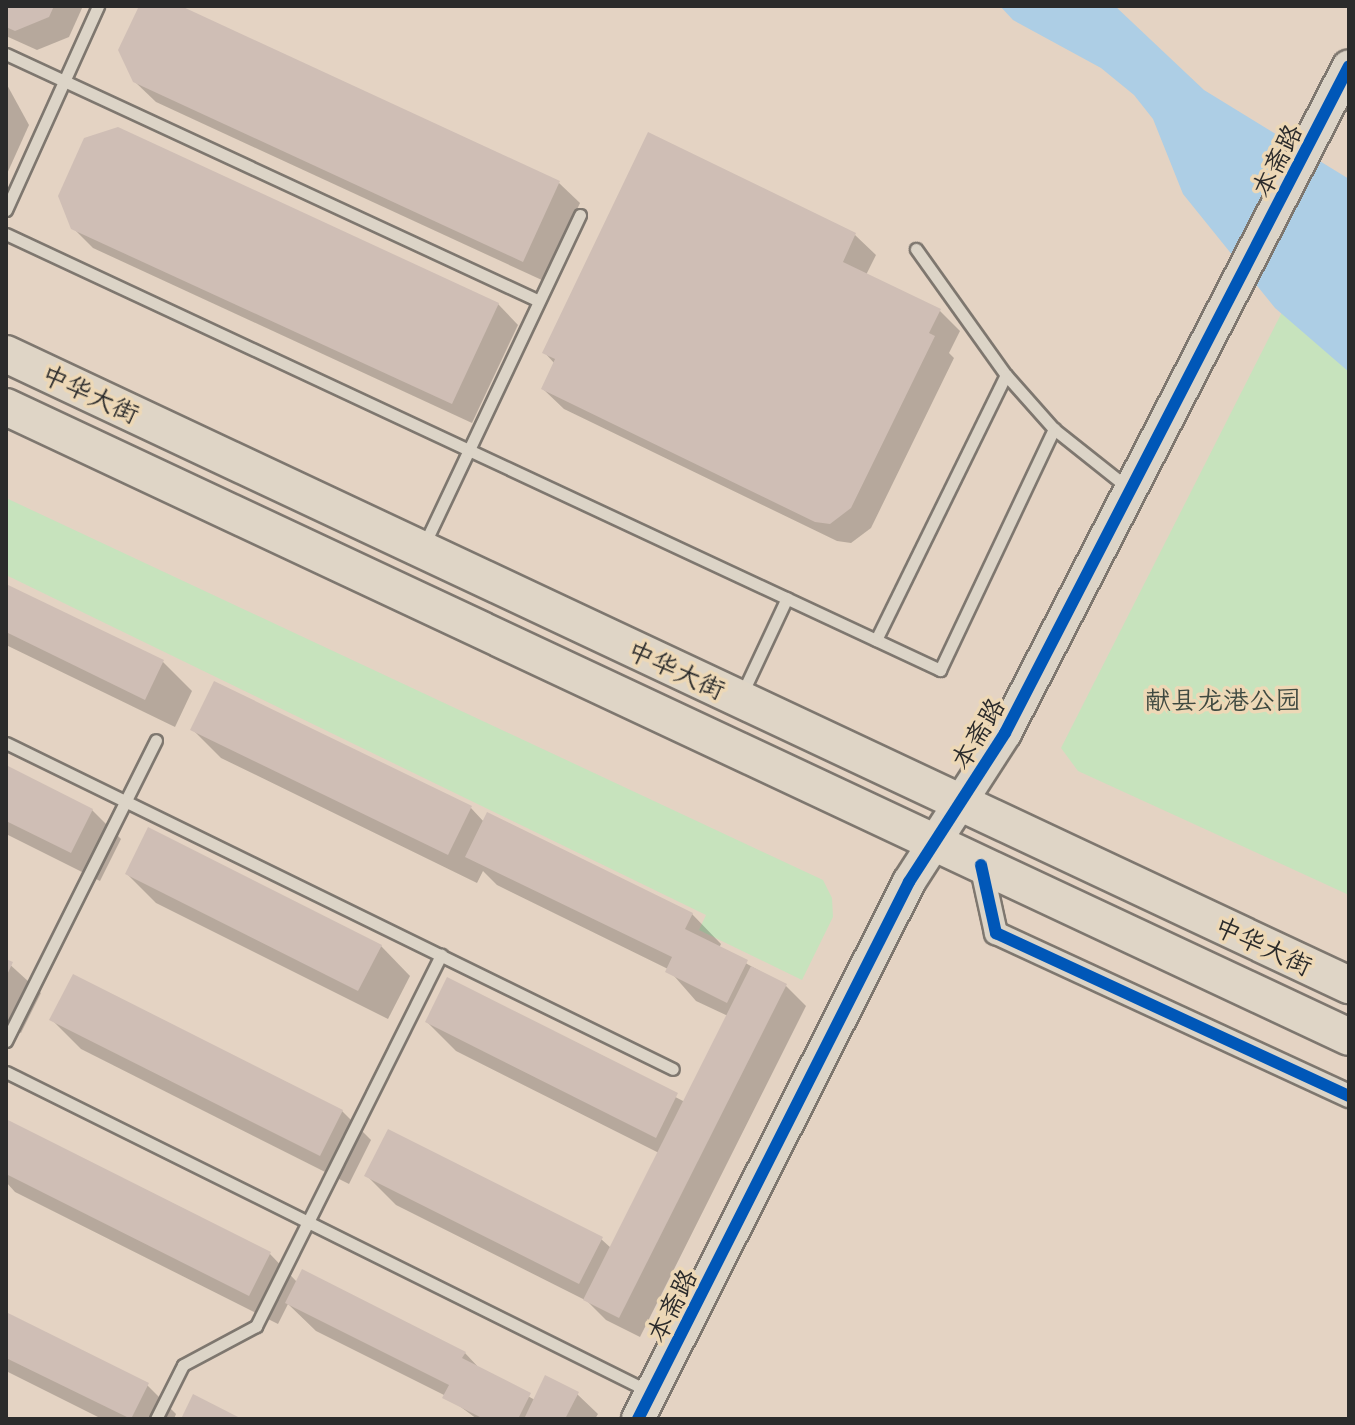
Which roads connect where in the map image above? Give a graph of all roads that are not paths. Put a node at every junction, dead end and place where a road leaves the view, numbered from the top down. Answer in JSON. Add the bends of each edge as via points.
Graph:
{"nodes":[{"id":1,"x":98,"y":6,"type":"edge"},
{"id":2,"x":6,"y":54,"type":"edge"},
{"id":3,"x":1349,"y":66,"type":"edge"},
{"id":4,"x":64,"y":81,"type":"junction"},
{"id":5,"x":6,"y":210,"type":"edge"},
{"id":6,"x":580,"y":215,"type":"dead end"},
{"id":7,"x":6,"y":234,"type":"edge"},
{"id":8,"x":916,"y":249,"type":"dead end"},
{"id":9,"x":539,"y":301,"type":"junction"},
{"id":10,"x":6,"y":354,"type":"edge"},
{"id":11,"x":1006,"y":375,"type":"junction"},
{"id":12,"x":6,"y":407,"type":"edge"},
{"id":13,"x":1054,"y":429,"type":"junction"},
{"id":14,"x":468,"y":450,"type":"junction"},
{"id":15,"x":1131,"y":490,"type":"junction"},
{"id":16,"x":422,"y":549,"type":"junction"},
{"id":17,"x":787,"y":598,"type":"junction"},
{"id":18,"x":876,"y":640,"type":"junction"},
{"id":19,"x":740,"y":698,"type":"junction"},
{"id":20,"x":156,"y":740,"type":"dead end"},
{"id":21,"x":6,"y":743,"type":"edge"},
{"id":22,"x":125,"y":801,"type":"junction"},
{"id":23,"x":961,"y":802,"type":"junction"},
{"id":24,"x":934,"y":843,"type":"junction"},
{"id":25,"x":981,"y":865,"type":"junction"},
{"id":26,"x":441,"y":955,"type":"junction"},
{"id":27,"x":1349,"y":985,"type":"edge"},
{"id":28,"x":1349,"y":1037,"type":"edge"},
{"id":29,"x":6,"y":1041,"type":"edge"},
{"id":30,"x":673,"y":1069,"type":"dead end"},
{"id":31,"x":6,"y":1072,"type":"edge"},
{"id":32,"x":1349,"y":1096,"type":"edge"},
{"id":33,"x":308,"y":1222,"type":"junction"},
{"id":34,"x":642,"y":1412,"type":"edge"},
{"id":35,"x":156,"y":1419,"type":"edge"}],
"edges":[{"from":1,"to":4,"type":"lane"},
{"from":2,"to":4,"type":"lane"},
{"from":3,"to":15,"type":"street","name":"本斋路"},
{"from":4,"to":5,"type":"lane"},
{"from":4,"to":9,"type":"lane"},
{"from":6,"to":9,"type":"lane"},
{"from":7,"to":14,"type":"lane"},
{"from":8,"to":11,"type":"lane"},
{"from":9,"to":14,"type":"lane"},
{"from":10,"to":16,"type":"main road","name":"中华大街"},
{"from":11,"to":13,"type":"lane"},
{"from":11,"to":18,"type":"lane"},
{"from":12,"to":24,"type":"main road","name":"中华大街"},
{"from":13,"to":15,"type":"lane"},
{"from":13,"to":18,"type":"lane","via":[[940,670]]},
{"from":14,"to":16,"type":"lane"},
{"from":14,"to":17,"type":"lane"},
{"from":15,"to":23,"type":"street","name":"本斋路","via":[[1005,733]]},
{"from":16,"to":19,"type":"main road","name":"中华大街"},
{"from":17,"to":18,"type":"lane"},
{"from":17,"to":19,"type":"lane"},
{"from":19,"to":23,"type":"main road","name":"中华大街"},
{"from":20,"to":22,"type":"lane"},
{"from":21,"to":22,"type":"lane"},
{"from":22,"to":26,"type":"lane"},
{"from":22,"to":29,"type":"lane"},
{"from":23,"to":24,"type":"street","name":"本斋路"},
{"from":23,"to":27,"type":"main road","name":"中华大街"},
{"from":24,"to":25,"type":"main road","name":"中华大街"},
{"from":24,"to":34,"type":"street","name":"本斋路","via":[[909,882]]},
{"from":25,"to":28,"type":"main road","name":"中华大街"},
{"from":25,"to":32,"type":"street","via":[[996,933]]},
{"from":26,"to":30,"type":"lane"},
{"from":26,"to":33,"type":"lane"},
{"from":31,"to":33,"type":"lane"},
{"from":33,"to":34,"type":"lane"},
{"from":33,"to":35,"type":"lane","via":[[256,1326],[183,1365]]}]}
